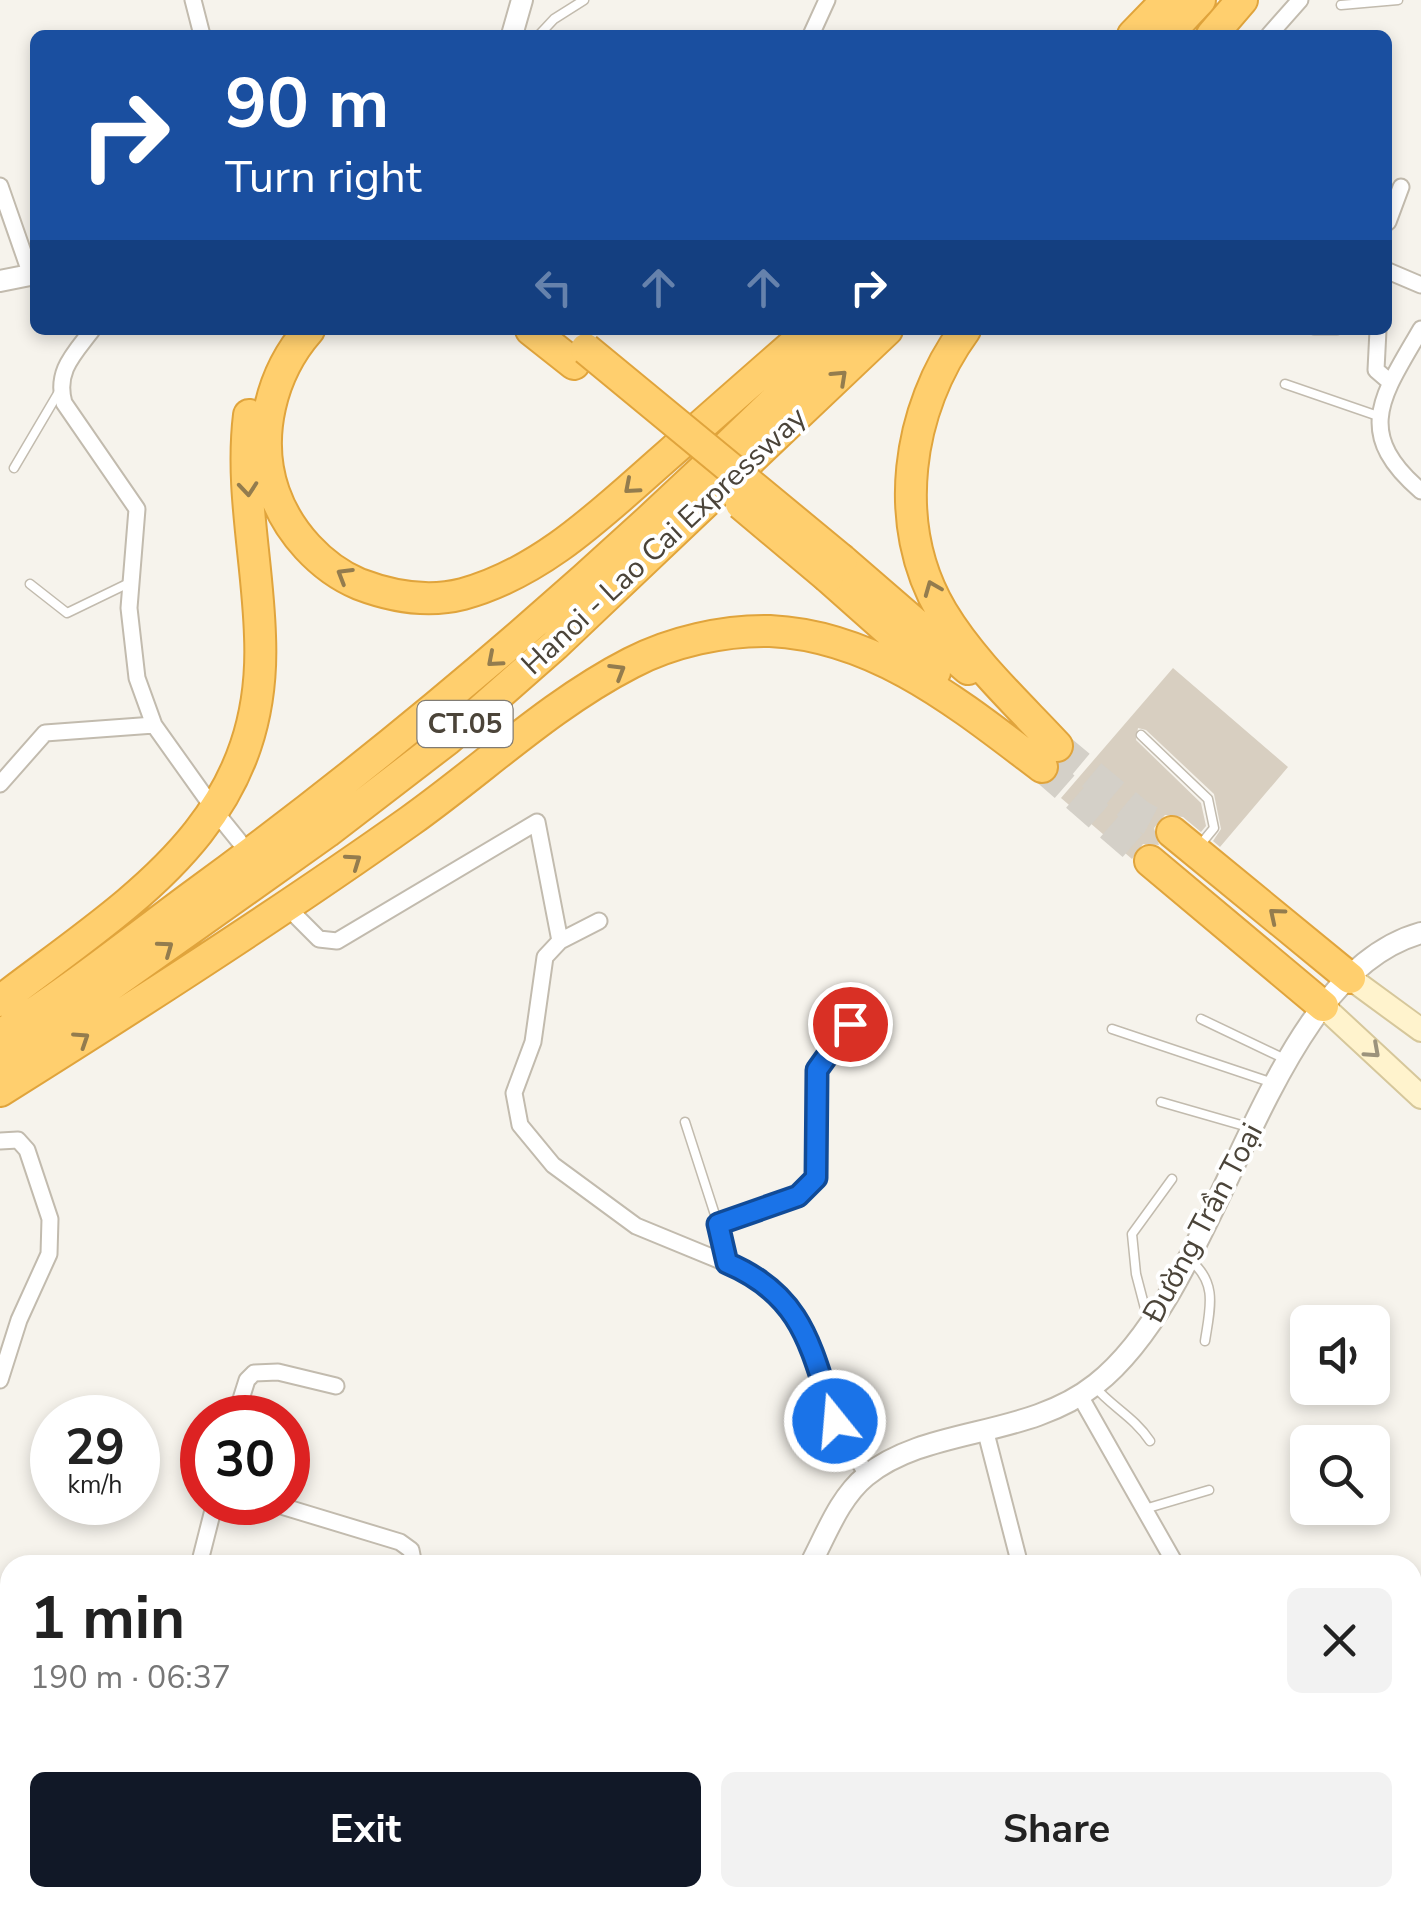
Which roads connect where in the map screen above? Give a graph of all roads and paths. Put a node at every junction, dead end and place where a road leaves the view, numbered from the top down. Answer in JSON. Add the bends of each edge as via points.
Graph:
{"nodes":[{"id":1,"x":193,"y":0,"type":"edge"},
{"id":2,"x":522,"y":0,"type":"edge"},
{"id":3,"x":584,"y":0,"type":"edge"},
{"id":4,"x":828,"y":0,"type":"edge"},
{"id":5,"x":1167,"y":0,"type":"edge"},
{"id":6,"x":1200,"y":0,"type":"edge"},
{"id":7,"x":1242,"y":0,"type":"edge"},
{"id":8,"x":1300,"y":0,"type":"edge"},
{"id":9,"x":1398,"y":0,"type":"edge"},
{"id":10,"x":1341,"y":5,"type":"dead end"},
{"id":11,"x":201,"y":30,"type":"edge"},
{"id":12,"x":516,"y":30,"type":"edge"},
{"id":13,"x":544,"y":30,"type":"edge"},
{"id":14,"x":813,"y":30,"type":"edge"},
{"id":15,"x":1145,"y":30,"type":"edge"},
{"id":16,"x":1148,"y":30,"type":"edge"},
{"id":17,"x":1216,"y":30,"type":"edge"},
{"id":18,"x":1273,"y":30,"type":"edge"},
{"id":19,"x":0,"y":186,"type":"edge"},
{"id":20,"x":1400,"y":188,"type":"dead end"},
{"id":21,"x":1392,"y":211,"type":"edge"},
{"id":22,"x":30,"y":266,"type":"edge"},
{"id":23,"x":1392,"y":273,"type":"edge"},
{"id":24,"x":30,"y":275,"type":"edge"},
{"id":25,"x":0,"y":281,"type":"edge"},
{"id":26,"x":1421,"y":286,"type":"edge"},
{"id":27,"x":1421,"y":330,"type":"edge"},
{"id":28,"x":88,"y":335,"type":"edge"},
{"id":29,"x":281,"y":335,"type":"edge"},
{"id":30,"x":304,"y":335,"type":"edge"},
{"id":31,"x":543,"y":335,"type":"edge"},
{"id":32,"x":804,"y":335,"type":"edge"},
{"id":33,"x":841,"y":335,"type":"edge"},
{"id":34,"x":882,"y":335,"type":"edge"},
{"id":35,"x":963,"y":335,"type":"edge"},
{"id":36,"x":1378,"y":335,"type":"edge"},
{"id":37,"x":574,"y":348,"type":"edge"},
{"id":38,"x":1390,"y":382,"type":"junction"},
{"id":39,"x":1286,"y":384,"type":"dead end"},
{"id":40,"x":60,"y":390,"type":"junction"},
{"id":41,"x":1378,"y":416,"type":"junction"},
{"id":42,"x":14,"y":468,"type":"dead end"},
{"id":43,"x":1421,"y":491,"type":"edge"},
{"id":44,"x":129,"y":583,"type":"junction"},
{"id":45,"x":30,"y":584,"type":"dead end"},
{"id":46,"x":154,"y":725,"type":"junction"},
{"id":47,"x":1141,"y":736,"type":"dead end"},
{"id":48,"x":1049,"y":757,"type":"junction"},
{"id":49,"x":0,"y":784,"type":"edge"},
{"id":50,"x":206,"y":798,"type":"dead end"},
{"id":51,"x":222,"y":820,"type":"dead end"},
{"id":52,"x":1184,"y":840,"type":"joint"},
{"id":53,"x":238,"y":841,"type":"dead end"},
{"id":54,"x":1150,"y":861,"type":"tunnel mouth"},
{"id":55,"x":297,"y":917,"type":"dead end"},
{"id":56,"x":600,"y":921,"type":"dead end"},
{"id":57,"x":1421,"y":933,"type":"edge"},
{"id":58,"x":560,"y":941,"type":"junction"},
{"id":59,"x":1350,"y":978,"type":"junction"},
{"id":60,"x":0,"y":1001,"type":"edge"},
{"id":61,"x":1324,"y":1006,"type":"junction"},
{"id":62,"x":1201,"y":1019,"type":"dead end"},
{"id":63,"x":850,"y":1024,"type":"dead end"},
{"id":64,"x":1112,"y":1029,"type":"dead end"},
{"id":65,"x":1421,"y":1030,"type":"edge"},
{"id":66,"x":0,"y":1034,"type":"edge"},
{"id":67,"x":1287,"y":1060,"type":"junction"},
{"id":68,"x":0,"y":1064,"type":"edge"},
{"id":69,"x":1274,"y":1084,"type":"junction"},
{"id":70,"x":0,"y":1091,"type":"edge"},
{"id":71,"x":1421,"y":1097,"type":"edge"},
{"id":72,"x":1161,"y":1102,"type":"dead end"},
{"id":73,"x":684,"y":1122,"type":"dead end"},
{"id":74,"x":1254,"y":1129,"type":"junction"},
{"id":75,"x":0,"y":1141,"type":"edge"},
{"id":76,"x":1172,"y":1180,"type":"dead end"},
{"id":77,"x":718,"y":1224,"type":"junction"},
{"id":78,"x":1190,"y":1260,"type":"junction"},
{"id":79,"x":727,"y":1263,"type":"junction"},
{"id":80,"x":1150,"y":1325,"type":"junction"},
{"id":81,"x":1205,"y":1341,"type":"dead end"},
{"id":82,"x":0,"y":1380,"type":"edge"},
{"id":83,"x":336,"y":1386,"type":"dead end"},
{"id":84,"x":1087,"y":1391,"type":"junction"},
{"id":85,"x":242,"y":1395,"type":"edge"},
{"id":86,"x":986,"y":1433,"type":"junction"},
{"id":87,"x":1150,"y":1441,"type":"dead end"},
{"id":88,"x":867,"y":1475,"type":"junction"},
{"id":89,"x":1209,"y":1490,"type":"dead end"},
{"id":90,"x":1148,"y":1508,"type":"junction"},
{"id":91,"x":310,"y":1515,"type":"edge"},
{"id":92,"x":209,"y":1525,"type":"edge"},
{"id":93,"x":202,"y":1555,"type":"edge"},
{"id":94,"x":412,"y":1555,"type":"edge"},
{"id":95,"x":815,"y":1555,"type":"edge"},
{"id":96,"x":1017,"y":1555,"type":"edge"},
{"id":97,"x":1171,"y":1555,"type":"edge"}],
"edges":[{"from":1,"to":11,"type":"street"},
{"from":2,"to":12,"type":"street"},
{"from":3,"to":13,"type":"lane"},
{"from":4,"to":14,"type":"street"},
{"from":5,"to":15,"type":"highway"},
{"from":6,"to":16,"type":"highway"},
{"from":7,"to":17,"type":"highway"},
{"from":8,"to":18,"type":"street"},
{"from":9,"to":10,"type":"lane"},
{"from":19,"to":22,"type":"street"},
{"from":20,"to":21,"type":"street"},
{"from":23,"to":26,"type":"street"},
{"from":24,"to":25,"type":"street"},
{"from":27,"to":38,"type":"street"},
{"from":28,"to":40,"type":"street","via":[[64,367]]},
{"from":29,"to":60,"type":"highway","one_way":true,"via":[[250,406],[245,453],[260,637],[256,710],[236,777],[186,848]]},
{"from":32,"to":30,"type":"highway","one_way":true,"via":[[553,551],[488,585],[422,599],[385,594],[346,578],[312,552],[274,492],[266,451],[268,409],[286,360]]},
{"from":31,"to":37,"type":"highway"},
{"from":33,"to":66,"type":"highway","name":"Hanoi - Lao Cai Expressway","number":"CT.05","one_way":true,"via":[[486,667],[290,826]]},
{"from":68,"to":34,"type":"highway","name":"Hanoi - Lao Cai Expressway","number":"CT.05","one_way":true,"via":[[448,739]]},
{"from":48,"to":35,"type":"highway","one_way":true,"via":[[949,623],[920,554],[912,504],[916,435],[935,378]]},
{"from":36,"to":38,"type":"street","via":[[1376,370]]},
{"from":37,"to":48,"type":"highway","bridge":true},
{"from":38,"to":41,"type":"street"},
{"from":39,"to":41,"type":"lane"},
{"from":40,"to":42,"type":"lane"},
{"from":40,"to":44,"type":"street","via":[[137,509]]},
{"from":41,"to":43,"type":"street","via":[[1388,456]]},
{"from":44,"to":45,"type":"lane","via":[[67,614]]},
{"from":44,"to":46,"type":"street","via":[[131,644]]},
{"from":46,"to":49,"type":"street","via":[[45,733]]},
{"from":46,"to":50,"type":"street"},
{"from":47,"to":52,"type":"lane","via":[[1212,806],[1214,828]]},
{"from":70,"to":48,"type":"highway","one_way":true,"via":[[338,872],[589,689],[669,648],[768,631],[860,650]]},
{"from":51,"to":53,"type":"street"},
{"from":59,"to":52,"type":"highway","one_way":true},
{"from":54,"to":61,"type":"highway"},
{"from":55,"to":58,"type":"street","via":[[320,939],[337,941],[536,822]]},
{"from":56,"to":58,"type":"street"},
{"from":57,"to":59,"type":"street","name":"Đường Trần Toại"},
{"from":58,"to":79,"type":"street","via":[[545,957],[533,1042],[514,1094],[520,1125],[552,1165],[636,1226]]},
{"from":59,"to":61,"type":"street","name":"Đường Trần Toại"},
{"from":59,"to":65,"type":"main road"},
{"from":61,"to":67,"type":"street","name":"Đường Trần Toại"},
{"from":61,"to":71,"type":"main road","one_way":true},
{"from":62,"to":67,"type":"lane"},
{"from":63,"to":77,"type":"street","via":[[817,1070],[816,1178],[798,1196]]},
{"from":64,"to":69,"type":"lane"},
{"from":67,"to":69,"type":"street","name":"Đường Trần Toại"},
{"from":69,"to":74,"type":"street","name":"Đường Trần Toại"},
{"from":72,"to":74,"type":"lane"},
{"from":73,"to":77,"type":"lane"},
{"from":74,"to":78,"type":"street","name":"Đường Trần Toại"},
{"from":75,"to":82,"type":"street","via":[[18,1140],[27,1150],[52,1232]]},
{"from":76,"to":80,"type":"lane","via":[[1132,1234]]},
{"from":77,"to":79,"type":"street"},
{"from":78,"to":80,"type":"street","name":"Đường Trần Toại"},
{"from":78,"to":81,"type":"lane","via":[[1211,1290]]},
{"from":79,"to":88,"type":"street","via":[[767,1286],[802,1327],[835,1421]]},
{"from":80,"to":84,"type":"street","name":"Đường Trần Toại","via":[[1120,1364]]},
{"from":83,"to":85,"type":"street","via":[[254,1373]]},
{"from":84,"to":86,"type":"street","name":"Đường Trần Toại","via":[[1035,1419]]},
{"from":84,"to":87,"type":"lane","via":[[1133,1417]]},
{"from":84,"to":90,"type":"street"},
{"from":86,"to":88,"type":"street","name":"Đường Trần Toại","via":[[908,1454]]},
{"from":86,"to":96,"type":"street"},
{"from":88,"to":95,"type":"street","name":"Đường Trần Toại","via":[[841,1505]]},
{"from":89,"to":90,"type":"lane"},
{"from":90,"to":97,"type":"street"},
{"from":91,"to":94,"type":"street","via":[[400,1542]]},
{"from":92,"to":93,"type":"street"}]}
